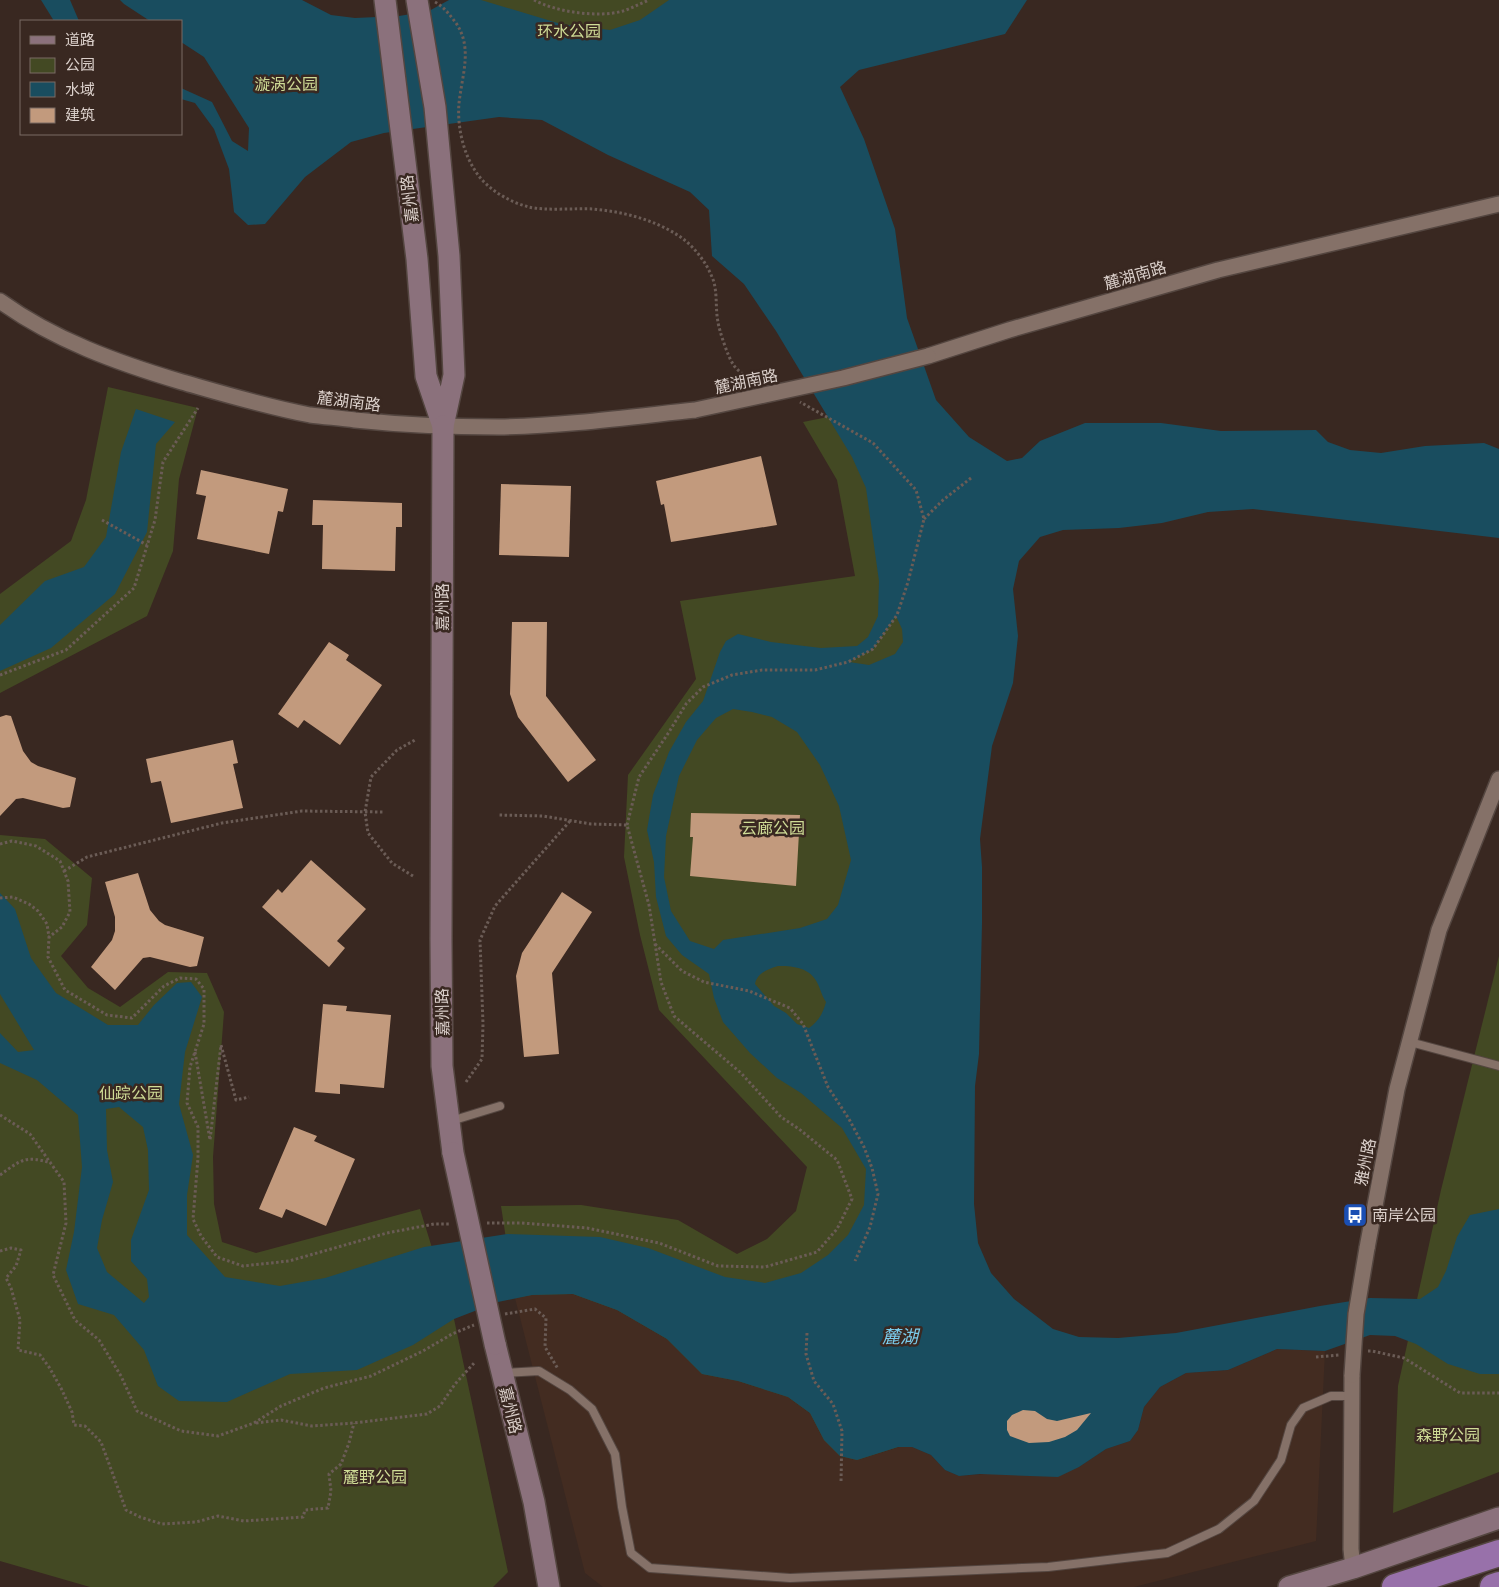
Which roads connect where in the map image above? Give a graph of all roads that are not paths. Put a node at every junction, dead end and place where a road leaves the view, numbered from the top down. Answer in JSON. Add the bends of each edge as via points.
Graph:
{"nodes":[{"id":1,"x":385,"y":0,"type":"edge"},
{"id":2,"x":417,"y":0,"type":"edge"},
{"id":3,"x":1499,"y":204,"type":"edge"},
{"id":4,"x":0,"y":301,"type":"edge"},
{"id":5,"x":443,"y":426,"type":"junction"},
{"id":6,"x":1499,"y":779,"type":"edge"},
{"id":7,"x":1410,"y":1042,"type":"junction"},
{"id":8,"x":1499,"y":1066,"type":"edge"},
{"id":9,"x":500,"y":1106,"type":"dead end"},
{"id":10,"x":449,"y":1121,"type":"junction"},
{"id":11,"x":501,"y":1373,"type":"junction"},
{"id":12,"x":1352,"y":1396,"type":"junction"},
{"id":13,"x":1499,"y":1518,"type":"edge"},
{"id":14,"x":1499,"y":1553,"type":"edge"},
{"id":15,"x":1353,"y":1568,"type":"junction"},
{"id":16,"x":1499,"y":1585,"type":"edge"},
{"id":17,"x":550,"y":1587,"type":"edge"},
{"id":18,"x":1289,"y":1587,"type":"edge"},
{"id":19,"x":1395,"y":1587,"type":"edge"},
{"id":20,"x":1493,"y":1587,"type":"edge"}],
"edges":[{"from":1,"to":5,"type":"street","name":"嘉州路","via":[[417,258],[426,376]]},
{"from":2,"to":5,"type":"street","name":"嘉州路","via":[[435,107],[449,256],[454,375]]},
{"from":3,"to":5,"type":"street","name":"麓湖南路","bridge":true,"via":[[1218,270],[928,356],[695,410],[584,422],[500,427]]},
{"from":4,"to":5,"type":"street","name":"麓湖南路","via":[[30,321],[95,353],[221,394],[311,415]]},
{"from":5,"to":10,"type":"street","name":"嘉州路","via":[[442,1066]]},
{"from":6,"to":7,"type":"street","name":"雅州路","via":[[1439,930]]},
{"from":7,"to":8,"type":"lane"},
{"from":7,"to":12,"type":"street","name":"雅州路","bridge":true,"via":[[1397,1089],[1356,1314]]},
{"from":9,"to":10,"type":"lane"},
{"from":10,"to":11,"type":"street","name":"嘉州路","bridge":true,"via":[[453,1153]]},
{"from":11,"to":12,"type":"lane","via":[[539,1371],[570,1390],[592,1409],[615,1454],[631,1553],[650,1568],[790,1578],[1048,1567],[1168,1553],[1219,1529],[1254,1501],[1281,1460],[1290,1425],[1303,1408],[1331,1396]]},
{"from":11,"to":17,"type":"street","name":"嘉州路","via":[[534,1502]]},
{"from":12,"to":15,"type":"street","name":"雅州路"},
{"from":13,"to":15,"type":"street"},
{"from":14,"to":19,"type":"highway"},
{"from":15,"to":18,"type":"street"},
{"from":16,"to":20,"type":"highway"}]}
